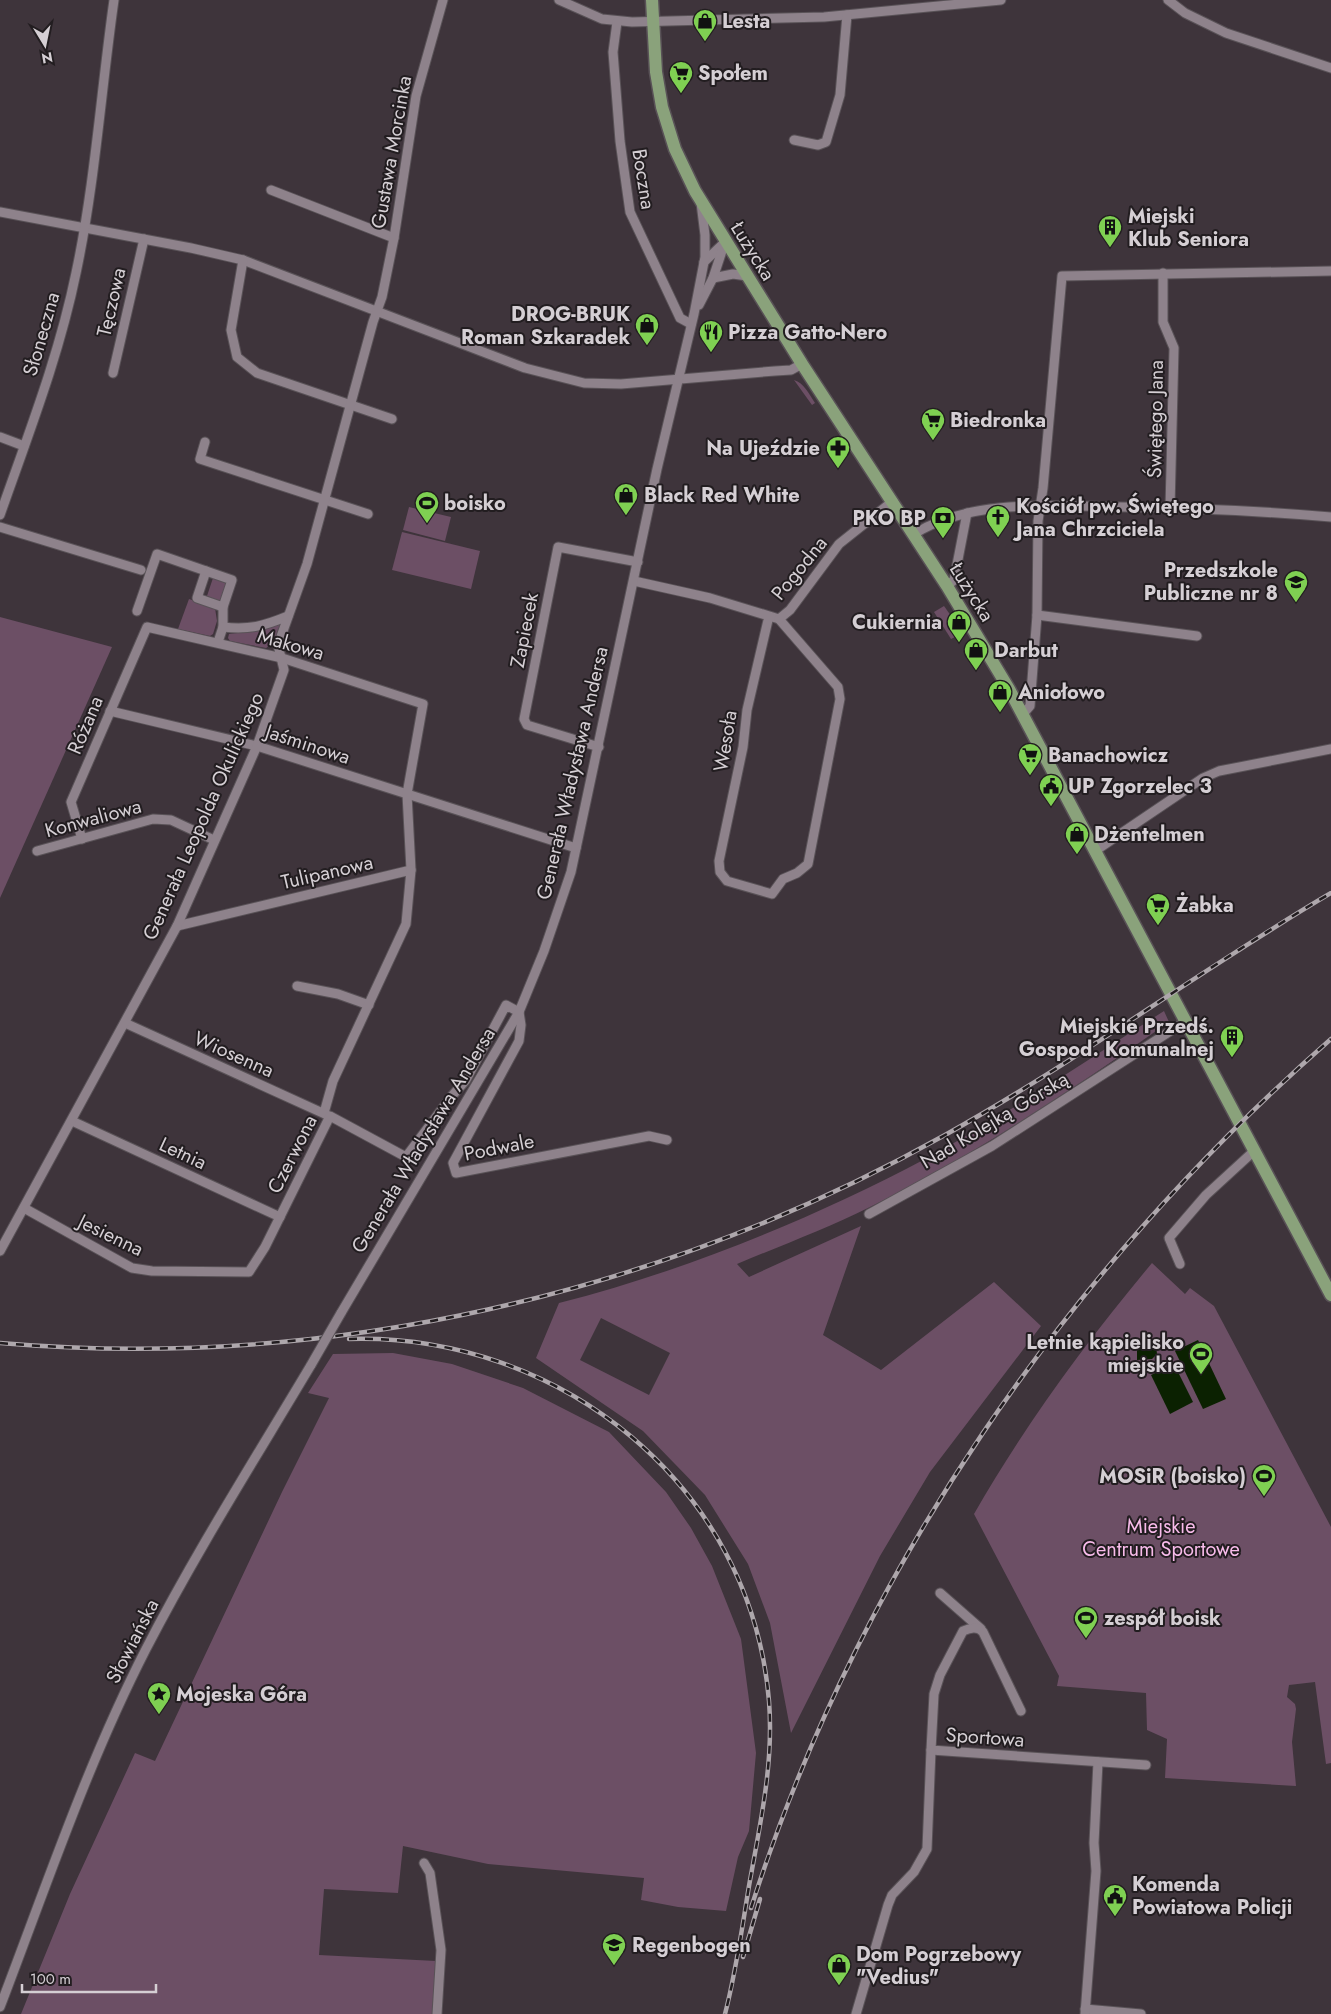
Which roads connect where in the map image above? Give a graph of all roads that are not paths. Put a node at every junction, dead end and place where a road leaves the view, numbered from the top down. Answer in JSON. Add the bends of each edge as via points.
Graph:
{"nodes":[{"id":1,"x":114,"y":0,"type":"edge"},
{"id":2,"x":443,"y":0,"type":"edge"},
{"id":3,"x":559,"y":0,"type":"edge"},
{"id":4,"x":652,"y":0,"type":"edge"},
{"id":5,"x":1001,"y":0,"type":"edge"},
{"id":6,"x":1168,"y":0,"type":"edge"},
{"id":7,"x":847,"y":15,"type":"junction"},
{"id":8,"x":616,"y":22,"type":"junction"},
{"id":9,"x":652,"y":22,"type":"junction"},
{"id":10,"x":1331,"y":68,"type":"edge"},
{"id":11,"x":794,"y":140,"type":"dead end"},
{"id":12,"x":271,"y":190,"type":"dead end"},
{"id":13,"x":701,"y":203,"type":"junction"},
{"id":14,"x":0,"y":212,"type":"edge"},
{"id":15,"x":84,"y":229,"type":"junction"},
{"id":16,"x":394,"y":238,"type":"junction"},
{"id":17,"x":144,"y":239,"type":"junction"},
{"id":18,"x":725,"y":242,"type":"junction"},
{"id":19,"x":243,"y":260,"type":"junction"},
{"id":20,"x":704,"y":262,"type":"junction"},
{"id":21,"x":1331,"y":271,"type":"edge"},
{"id":22,"x":1163,"y":273,"type":"junction"},
{"id":23,"x":747,"y":276,"type":"junction"},
{"id":24,"x":713,"y":278,"type":"junction"},
{"id":25,"x":378,"y":311,"type":"junction"},
{"id":26,"x":694,"y":314,"type":"junction"},
{"id":27,"x":691,"y":324,"type":"junction"},
{"id":28,"x":802,"y":364,"type":"junction"},
{"id":29,"x":113,"y":373,"type":"dead end"},
{"id":30,"x":678,"y":378,"type":"junction"},
{"id":31,"x":352,"y":407,"type":"junction"},
{"id":32,"x":392,"y":420,"type":"dead end"},
{"id":33,"x":0,"y":437,"type":"edge"},
{"id":34,"x":205,"y":442,"type":"dead end"},
{"id":35,"x":24,"y":446,"type":"junction"},
{"id":36,"x":894,"y":501,"type":"junction"},
{"id":37,"x":325,"y":502,"type":"junction"},
{"id":38,"x":1041,"y":505,"type":"junction"},
{"id":39,"x":1170,"y":508,"type":"junction"},
{"id":40,"x":967,"y":513,"type":"junction"},
{"id":41,"x":0,"y":514,"type":"edge"},
{"id":42,"x":368,"y":514,"type":"dead end"},
{"id":43,"x":1331,"y":517,"type":"edge"},
{"id":44,"x":0,"y":527,"type":"edge"},
{"id":45,"x":914,"y":534,"type":"junction"},
{"id":46,"x":638,"y":562,"type":"junction"},
{"id":47,"x":141,"y":570,"type":"dead end"},
{"id":48,"x":206,"y":571,"type":"junction"},
{"id":49,"x":634,"y":581,"type":"junction"},
{"id":50,"x":947,"y":586,"type":"junction"},
{"id":51,"x":223,"y":607,"type":"junction"},
{"id":52,"x":137,"y":611,"type":"dead end"},
{"id":53,"x":1037,"y":615,"type":"junction"},
{"id":54,"x":288,"y":616,"type":"junction"},
{"id":55,"x":769,"y":616,"type":"junction"},
{"id":56,"x":779,"y":618,"type":"junction"},
{"id":57,"x":147,"y":627,"type":"joint"},
{"id":58,"x":223,"y":627,"type":"junction"},
{"id":59,"x":1197,"y":636,"type":"dead end"},
{"id":60,"x":218,"y":642,"type":"junction"},
{"id":61,"x":282,"y":658,"type":"junction"},
{"id":62,"x":110,"y":711,"type":"junction"},
{"id":63,"x":1023,"y":714,"type":"junction"},
{"id":64,"x":257,"y":746,"type":"junction"},
{"id":65,"x":599,"y":746,"type":"junction"},
{"id":66,"x":1331,"y":749,"type":"edge"},
{"id":67,"x":407,"y":794,"type":"junction"},
{"id":68,"x":82,"y":839,"type":"junction"},
{"id":69,"x":214,"y":840,"type":"junction"},
{"id":70,"x":576,"y":848,"type":"junction"},
{"id":71,"x":37,"y":851,"type":"dead end"},
{"id":72,"x":1095,"y":851,"type":"junction"},
{"id":73,"x":808,"y":864,"type":"joint"},
{"id":74,"x":411,"y":870,"type":"junction"},
{"id":75,"x":177,"y":926,"type":"junction"},
{"id":76,"x":297,"y":986,"type":"dead end"},
{"id":77,"x":369,"y":1005,"type":"junction"},
{"id":78,"x":519,"y":1012,"type":"junction"},
{"id":79,"x":1186,"y":1021,"type":"junction"},
{"id":80,"x":125,"y":1023,"type":"junction"},
{"id":81,"x":327,"y":1115,"type":"junction"},
{"id":82,"x":72,"y":1121,"type":"junction"},
{"id":83,"x":667,"y":1140,"type":"dead end"},
{"id":84,"x":1254,"y":1151,"type":"junction"},
{"id":85,"x":24,"y":1208,"type":"junction"},
{"id":86,"x":870,"y":1214,"type":"dead end"},
{"id":87,"x":280,"y":1217,"type":"junction"},
{"id":88,"x":0,"y":1251,"type":"edge"},
{"id":89,"x":1180,"y":1264,"type":"dead end"},
{"id":90,"x":249,"y":1272,"type":"joint"},
{"id":91,"x":1331,"y":1295,"type":"edge"},
{"id":92,"x":341,"y":1313,"type":"joint"},
{"id":93,"x":940,"y":1594,"type":"dead end"},
{"id":94,"x":981,"y":1629,"type":"junction"},
{"id":95,"x":1021,"y":1711,"type":"dead end"},
{"id":96,"x":931,"y":1750,"type":"junction"},
{"id":97,"x":1098,"y":1762,"type":"junction"},
{"id":98,"x":1146,"y":1765,"type":"dead end"},
{"id":99,"x":424,"y":1864,"type":"dead end"},
{"id":100,"x":0,"y":2007,"type":"edge"},
{"id":101,"x":1085,"y":2012,"type":"edge"},
{"id":102,"x":437,"y":2014,"type":"edge"},
{"id":103,"x":856,"y":2014,"type":"edge"},
{"id":104,"x":1141,"y":2014,"type":"edge"}],
"edges":[{"from":1,"to":15,"type":"street","name":"Słoneczna"},
{"from":2,"to":16,"type":"street","name":"Gustawa Morcinka","via":[[416,96]]},
{"from":3,"to":8,"type":"street"},
{"from":4,"to":9,"type":"main road","name":"Łużycka"},
{"from":5,"to":7,"type":"street"},
{"from":6,"to":10,"type":"street","via":[[1185,13],[1226,33]]},
{"from":7,"to":9,"type":"street"},
{"from":7,"to":11,"type":"street","via":[[840,95],[826,142]]},
{"from":8,"to":9,"type":"street"},
{"from":8,"to":27,"type":"street","name":"Boczna","via":[[613,52],[630,212],[680,318]]},
{"from":9,"to":13,"type":"main road","name":"Łużycka","via":[[658,83],[667,127],[682,167]]},
{"from":12,"to":16,"type":"street"},
{"from":13,"to":18,"type":"main road","name":"Łużycka"},
{"from":13,"to":20,"type":"street","name":"Generała Władysława Andersa"},
{"from":14,"to":15,"type":"street"},
{"from":15,"to":17,"type":"street"},
{"from":15,"to":35,"type":"street","name":"Słoneczna","via":[[60,337]]},
{"from":16,"to":25,"type":"street","name":"Gustawa Morcinka"},
{"from":17,"to":19,"type":"street"},
{"from":17,"to":29,"type":"street","name":"Tęczowa"},
{"from":18,"to":20,"type":"street"},
{"from":18,"to":23,"type":"main road","name":"Łużycka"},
{"from":18,"to":24,"type":"street","name":"Generała Władysława Andersa"},
{"from":19,"to":25,"type":"street"},
{"from":19,"to":31,"type":"street","via":[[231,330],[237,357],[257,373]]},
{"from":20,"to":26,"type":"street","name":"Generała Władysława Andersa"},
{"from":21,"to":22,"type":"street"},
{"from":22,"to":38,"type":"street","via":[[1062,276]]},
{"from":22,"to":39,"type":"street","name":"Świętego Jana","via":[[1163,322],[1174,348]]},
{"from":23,"to":24,"type":"street","via":[[733,274]]},
{"from":23,"to":28,"type":"main road","name":"Łużycka"},
{"from":24,"to":26,"type":"street","name":"Generała Władysława Andersa"},
{"from":25,"to":30,"type":"street","via":[[525,368],[564,379],[596,384]]},
{"from":25,"to":31,"type":"street","name":"Generała Leopolda Okulickiego"},
{"from":26,"to":27,"type":"street","name":"Generała Władysława Andersa"},
{"from":27,"to":30,"type":"street","name":"Generała Władysława Andersa"},
{"from":28,"to":30,"type":"street","via":[[791,370]]},
{"from":28,"to":36,"type":"main road","name":"Łużycka"},
{"from":30,"to":46,"type":"street","name":"Generała Władysława Andersa"},
{"from":31,"to":32,"type":"street"},
{"from":31,"to":37,"type":"street","name":"Generała Leopolda Okulickiego"},
{"from":33,"to":35,"type":"street"},
{"from":34,"to":37,"type":"street","via":[[200,459]]},
{"from":35,"to":41,"type":"street","name":"Słoneczna"},
{"from":36,"to":45,"type":"main road","name":"Łużycka"},
{"from":36,"to":56,"type":"street","name":"Pogodna","via":[[839,544],[790,610]]},
{"from":37,"to":42,"type":"street"},
{"from":37,"to":54,"type":"street","name":"Generała Leopolda Okulickiego"},
{"from":38,"to":39,"type":"street","name":"Świętego Jana"},
{"from":38,"to":40,"type":"street","name":"Świętego Jana"},
{"from":38,"to":53,"type":"street"},
{"from":39,"to":43,"type":"street","name":"Świętego Jana"},
{"from":40,"to":45,"type":"street","name":"Świętego Jana","via":[[940,521]]},
{"from":40,"to":50,"type":"street","via":[[954,580]]},
{"from":44,"to":47,"type":"street"},
{"from":45,"to":50,"type":"main road","name":"Łużycka"},
{"from":46,"to":49,"type":"street","name":"Generała Władysława Andersa"},
{"from":46,"to":65,"type":"street","name":"Zapiecek","via":[[558,548],[524,719],[528,725]]},
{"from":48,"to":51,"type":"street","via":[[232,580]]},
{"from":48,"to":51,"type":"street","via":[[197,598]]},
{"from":48,"to":52,"type":"street","via":[[157,554]]},
{"from":49,"to":55,"type":"street","name":"Pogodna","via":[[710,598]]},
{"from":49,"to":65,"type":"street","name":"Generała Władysława Andersa"},
{"from":50,"to":63,"type":"main road","name":"Łużycka"},
{"from":51,"to":58,"type":"street"},
{"from":53,"to":59,"type":"street"},
{"from":53,"to":63,"type":"street","via":[[1030,706]]},
{"from":54,"to":58,"type":"street","via":[[264,626]]},
{"from":54,"to":61,"type":"street","name":"Generała Leopolda Okulickiego","via":[[278,645]]},
{"from":55,"to":56,"type":"street","name":"Pogodna"},
{"from":55,"to":73,"type":"street","name":"Wesoła","via":[[747,710],[720,872],[727,881],[772,894],[783,880]]},
{"from":56,"to":73,"type":"street","name":"Pogodna","via":[[838,687],[840,699]]},
{"from":57,"to":60,"type":"street","name":"Makowa"},
{"from":57,"to":62,"type":"street","name":"Różana"},
{"from":58,"to":60,"type":"street"},
{"from":60,"to":61,"type":"street","name":"Makowa"},
{"from":61,"to":64,"type":"street","name":"Generała Leopolda Okulickiego","via":[[284,670]]},
{"from":61,"to":67,"type":"street","name":"Makowa","via":[[423,704]]},
{"from":62,"to":64,"type":"street","name":"Jaśminowa"},
{"from":62,"to":68,"type":"street","name":"Różana","via":[[71,802]]},
{"from":63,"to":72,"type":"main road","name":"Łużycka"},
{"from":64,"to":67,"type":"street","name":"Jaśminowa"},
{"from":64,"to":69,"type":"street","name":"Generała Leopolda Okulickiego"},
{"from":65,"to":70,"type":"street","name":"Generała Władysława Andersa"},
{"from":66,"to":72,"type":"street","via":[[1219,771],[1203,778]]},
{"from":67,"to":70,"type":"street","name":"Jaśminowa"},
{"from":67,"to":74,"type":"street"},
{"from":68,"to":69,"type":"street","name":"Konwaliowa","via":[[154,819],[171,820]]},
{"from":68,"to":71,"type":"street","name":"Konwaliowa"},
{"from":69,"to":75,"type":"street","name":"Generała Leopolda Okulickiego"},
{"from":70,"to":78,"type":"street","name":"Generała Władysława Andersa","via":[[544,951]]},
{"from":72,"to":79,"type":"main road","name":"Łużycka"},
{"from":74,"to":75,"type":"street","name":"Tulipanowa"},
{"from":74,"to":77,"type":"street","via":[[406,924]]},
{"from":75,"to":80,"type":"street","name":"Generała Leopolda Okulickiego"},
{"from":76,"to":77,"type":"street","via":[[338,994]]},
{"from":77,"to":81,"type":"street","via":[[333,1081]]},
{"from":78,"to":81,"type":"street","name":"Czerwona","via":[[506,1005],[466,1080],[406,1157]]},
{"from":78,"to":83,"type":"street","name":"Podwale","via":[[519,1041],[453,1163],[456,1174],[649,1136]]},
{"from":78,"to":92,"type":"street","name":"Generała Władysława Andersa"},
{"from":79,"to":84,"type":"main road","name":"Łużycka"},
{"from":79,"to":86,"type":"street","name":"Nad Kolejką Górską","via":[[992,1146]]},
{"from":80,"to":81,"type":"street","name":"Wiosenna"},
{"from":80,"to":82,"type":"street","name":"Generała Leopolda Okulickiego"},
{"from":81,"to":87,"type":"street","name":"Czerwona"},
{"from":82,"to":85,"type":"street","name":"Generała Leopolda Okulickiego"},
{"from":82,"to":87,"type":"street","name":"Letnia"},
{"from":84,"to":89,"type":"street","via":[[1206,1196],[1169,1238]]},
{"from":84,"to":91,"type":"main road","name":"Łużycka","via":[[1278,1190]]},
{"from":85,"to":88,"type":"street","name":"Generała Leopolda Okulickiego"},
{"from":85,"to":90,"type":"street","name":"Jesienna","via":[[132,1268]]},
{"from":87,"to":90,"type":"street","name":"Czerwona"},
{"from":92,"to":100,"type":"street","name":"Słowiańska","bridge":true,"via":[[145,1650],[97,1754]]},
{"from":93,"to":94,"type":"street","name":"Sportowa"},
{"from":94,"to":95,"type":"street","name":"Sportowa"},
{"from":94,"to":96,"type":"street","name":"Sportowa","via":[[969,1628],[963,1632],[940,1675],[934,1694]]},
{"from":96,"to":97,"type":"street","name":"Sportowa"},
{"from":96,"to":103,"type":"street","via":[[927,1848],[914,1872],[892,1895]]},
{"from":97,"to":98,"type":"street","name":"Sportowa"},
{"from":97,"to":101,"type":"street","via":[[1094,1843],[1096,1871]]},
{"from":99,"to":102,"type":"street","via":[[430,1872],[441,1950]]},
{"from":101,"to":104,"type":"street"}]}
